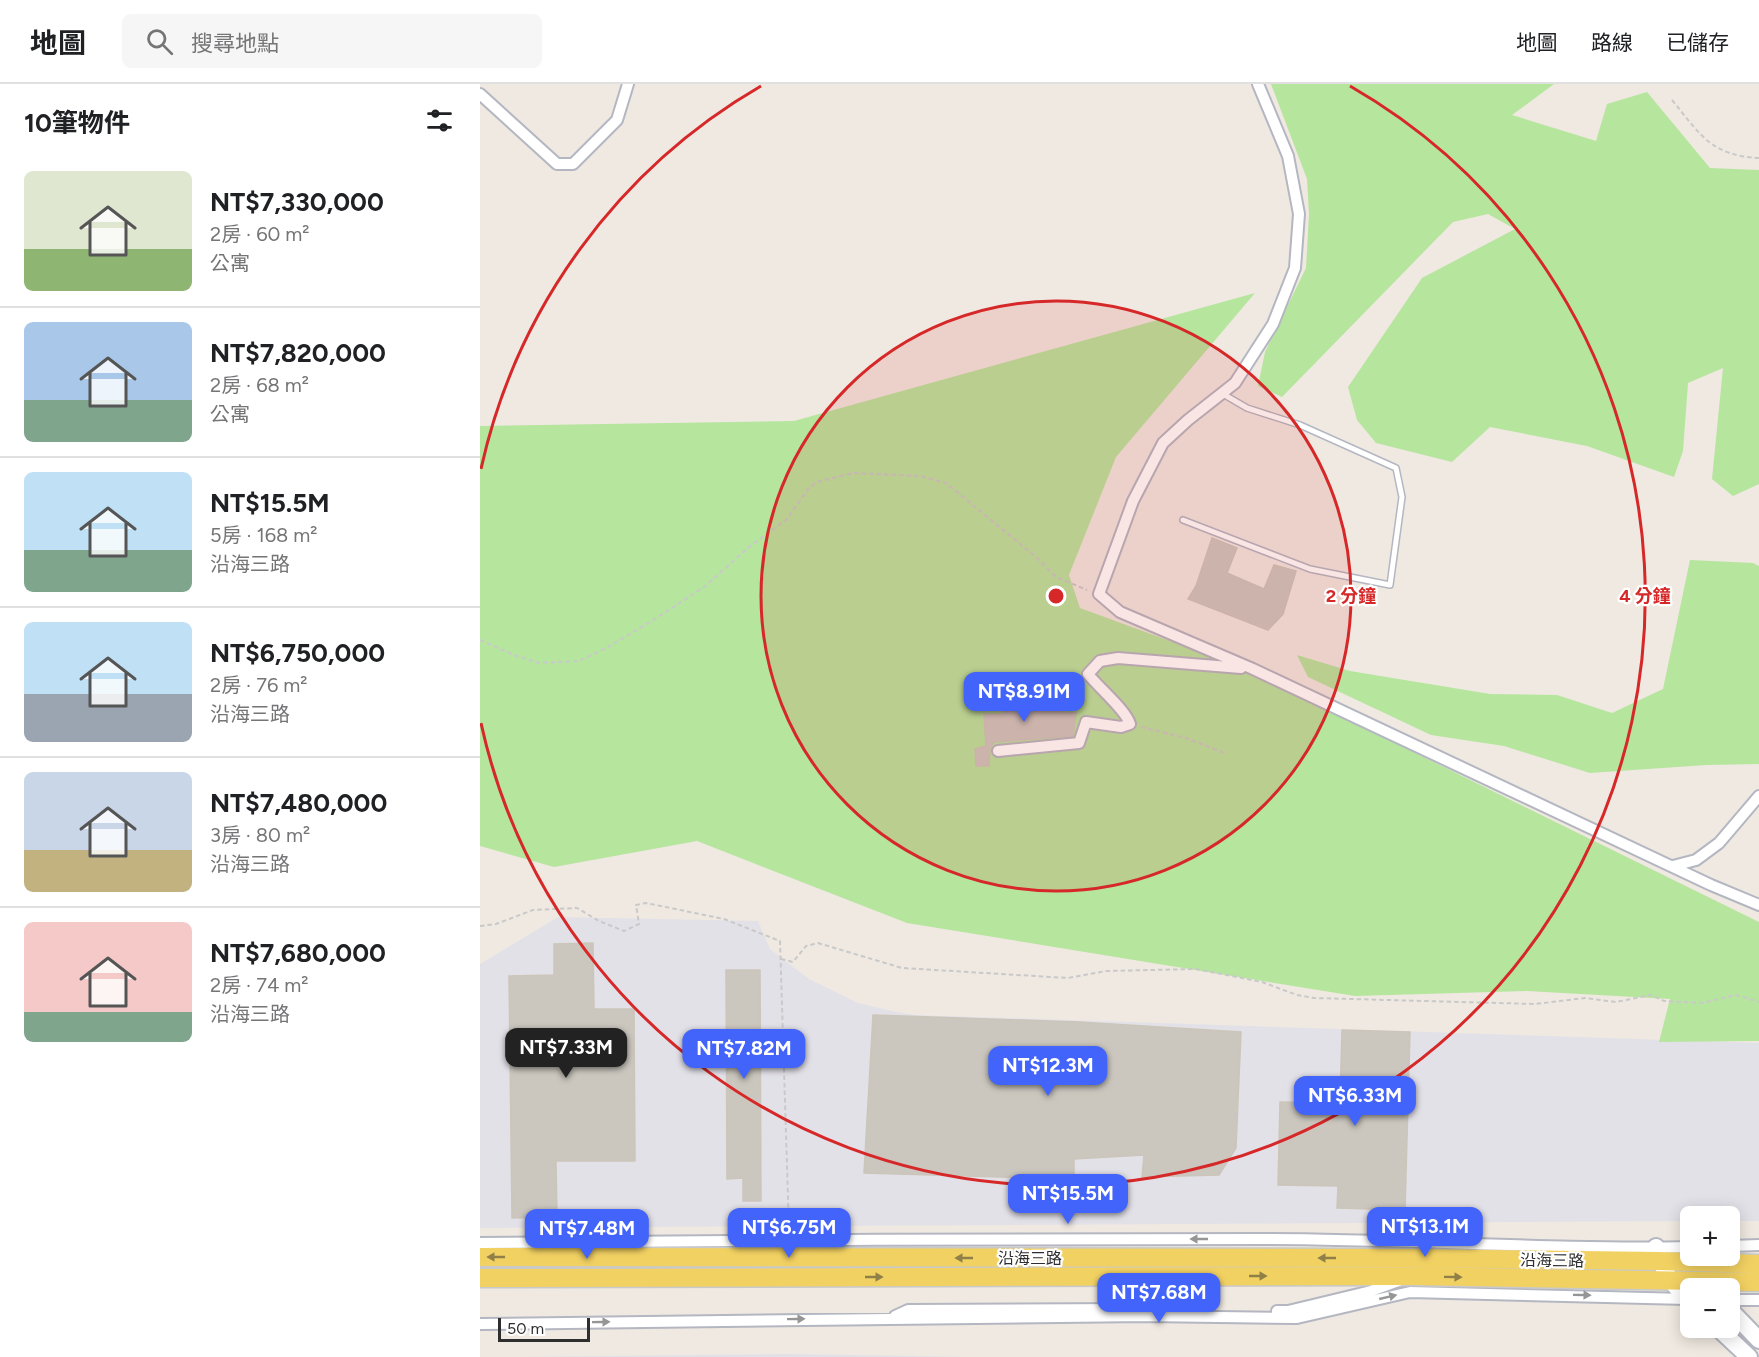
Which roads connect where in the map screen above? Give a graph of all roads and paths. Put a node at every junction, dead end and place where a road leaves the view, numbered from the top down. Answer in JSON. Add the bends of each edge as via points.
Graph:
{"nodes":[{"id":1,"x":628,"y":84,"type":"edge"},
{"id":2,"x":1258,"y":84,"type":"edge"},
{"id":3,"x":480,"y":94,"type":"edge"},
{"id":4,"x":1672,"y":100,"type":"dead end"},
{"id":5,"x":1759,"y":158,"type":"edge"},
{"id":6,"x":1222,"y":393,"type":"junction"},
{"id":7,"x":1182,"y":520,"type":"dead end"},
{"id":8,"x":1099,"y":594,"type":"junction"},
{"id":9,"x":480,"y":640,"type":"edge"},
{"id":10,"x":1253,"y":669,"type":"junction"},
{"id":11,"x":1130,"y":724,"type":"junction"},
{"id":12,"x":998,"y":751,"type":"dead end"},
{"id":13,"x":1224,"y":753,"type":"dead end"},
{"id":14,"x":1759,"y":796,"type":"edge"},
{"id":15,"x":1673,"y":866,"type":"junction"},
{"id":16,"x":1759,"y":905,"type":"edge"},
{"id":17,"x":480,"y":926,"type":"edge"},
{"id":18,"x":781,"y":959,"type":"junction"},
{"id":19,"x":1759,"y":1002,"type":"edge"},
{"id":20,"x":480,"y":1243,"type":"edge"},
{"id":21,"x":1759,"y":1245,"type":"edge"},
{"id":22,"x":1740,"y":1246,"type":"edge"},
{"id":23,"x":1680,"y":1248,"type":"edge"},
{"id":24,"x":803,"y":1249,"type":"junction"},
{"id":25,"x":572,"y":1250,"type":"junction"},
{"id":26,"x":683,"y":1250,"type":"junction"},
{"id":27,"x":1657,"y":1254,"type":"junction"},
{"id":28,"x":480,"y":1257,"type":"edge"},
{"id":29,"x":1410,"y":1258,"type":"junction"},
{"id":30,"x":1678,"y":1262,"type":"junction"},
{"id":31,"x":1759,"y":1264,"type":"edge"},
{"id":32,"x":573,"y":1277,"type":"junction"},
{"id":33,"x":683,"y":1277,"type":"junction"},
{"id":34,"x":803,"y":1277,"type":"junction"},
{"id":35,"x":480,"y":1278,"type":"edge"},
{"id":36,"x":1695,"y":1278,"type":"edge"},
{"id":37,"x":1670,"y":1279,"type":"junction"},
{"id":38,"x":1680,"y":1281,"type":"edge"},
{"id":39,"x":1759,"y":1282,"type":"edge"},
{"id":40,"x":1740,"y":1283,"type":"edge"},
{"id":41,"x":1680,"y":1290,"type":"edge"},
{"id":42,"x":1680,"y":1300,"type":"edge"},
{"id":43,"x":1740,"y":1300,"type":"edge"},
{"id":44,"x":1759,"y":1300,"type":"edge"},
{"id":45,"x":892,"y":1318,"type":"junction"},
{"id":46,"x":1740,"y":1320,"type":"edge"},
{"id":47,"x":480,"y":1324,"type":"edge"},
{"id":48,"x":1729,"y":1338,"type":"edge"},
{"id":49,"x":1759,"y":1340,"type":"edge"},
{"id":50,"x":1749,"y":1357,"type":"edge"}],
"edges":[{"from":1,"to":3,"type":"street","via":[[617,120],[573,164],[557,164]]},
{"from":2,"to":6,"type":"street","via":[[1288,156],[1299,214],[1295,268],[1273,324],[1235,383]]},
{"from":4,"to":5,"type":"path","via":[[1707,142],[1731,154]]},
{"from":6,"to":7,"type":"lane","via":[[1247,408],[1300,425],[1396,468],[1402,497],[1390,585],[1310,569]]},
{"from":6,"to":8,"type":"street","via":[[1163,443],[1132,501]]},
{"from":8,"to":9,"type":"path","via":[[1056,577],[946,483],[920,476],[853,473],[817,482],[787,519],[704,587],[579,661],[539,663]]},
{"from":8,"to":10,"type":"street","via":[[1120,612]]},
{"from":10,"to":11,"type":"street","via":[[1118,658],[1100,661],[1088,674]]},
{"from":10,"to":15,"type":"street"},
{"from":11,"to":12,"type":"street","via":[[1121,727],[1086,723],[1079,743]]},
{"from":11,"to":13,"type":"path","via":[[1186,738]]},
{"from":14,"to":15,"type":"street","via":[[1719,843],[1696,860]]},
{"from":15,"to":16,"type":"street"},
{"from":17,"to":18,"type":"path","via":[[533,910],[577,908],[624,931],[639,924],[636,905],[646,903],[724,919],[780,941]]},
{"from":18,"to":19,"type":"path","via":[[793,962],[806,946],[818,944],[913,969],[1068,978],[1106,971],[1196,969],[1262,982],[1314,998],[1535,1004],[1585,998],[1616,1002],[1651,995],[1664,1001],[1702,1003],[1737,995]]},
{"from":18,"to":24,"type":"path","via":[[788,1229]]},
{"from":20,"to":25,"type":"street","name":"沿海三路"},
{"from":21,"to":22,"type":"street"},
{"from":23,"to":27,"type":"street","name":"沿海三路"},
{"from":24,"to":26,"type":"main road","name":"沿海三路"},
{"from":29,"to":24,"type":"main road","name":"沿海三路","one_way":true},
{"from":24,"to":34,"type":"street"},
{"from":25,"to":26,"type":"main road","name":"沿海三路"},
{"from":25,"to":28,"type":"main road","name":"沿海三路","one_way":true},
{"from":25,"to":32,"type":"street"},
{"from":26,"to":33,"type":"street"},
{"from":27,"to":29,"type":"main road","name":"沿海三路"},
{"from":27,"to":30,"type":"main road","name":"沿海三路"},
{"from":27,"to":37,"type":"street"},
{"from":34,"to":29,"type":"main road","name":"沿海三路","one_way":true},
{"from":29,"to":37,"type":"main road","name":"沿海三路","one_way":true,"via":[[1581,1280]]},
{"from":29,"to":45,"type":"street","name":"沿海三路","via":[[1371,1291],[1288,1311],[908,1310]]},
{"from":30,"to":31,"type":"main road","name":"沿海三路"},
{"from":30,"to":36,"type":"street"},
{"from":32,"to":33,"type":"main road","name":"沿海三路"},
{"from":32,"to":35,"type":"main road","name":"沿海三路"},
{"from":33,"to":34,"type":"main road","name":"沿海三路"},
{"from":37,"to":38,"type":"main road","name":"沿海三路"},
{"from":37,"to":41,"type":"street"},
{"from":39,"to":40,"type":"main road","name":"沿海三路"},
{"from":45,"to":42,"type":"street","name":"沿海三路","one_way":true,"via":[[1297,1318],[1410,1292]]},
{"from":43,"to":44,"type":"street"},
{"from":47,"to":45,"type":"street","name":"沿海三路","one_way":true},
{"from":46,"to":49,"type":"street"},
{"from":48,"to":50,"type":"street"}]}
